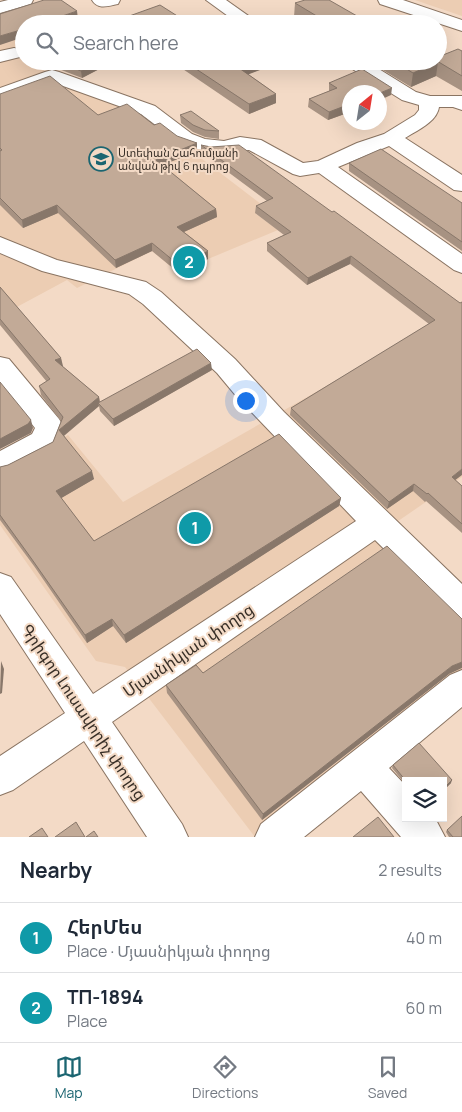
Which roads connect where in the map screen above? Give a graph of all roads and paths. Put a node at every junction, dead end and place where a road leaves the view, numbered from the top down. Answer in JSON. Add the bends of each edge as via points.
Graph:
{"nodes":[{"id":1,"x":25,"y":0,"type":"edge"},
{"id":2,"x":100,"y":0,"type":"edge"},
{"id":3,"x":112,"y":0,"type":"edge"},
{"id":4,"x":214,"y":0,"type":"edge"},
{"id":5,"x":386,"y":0,"type":"edge"},
{"id":6,"x":0,"y":8,"type":"edge"},
{"id":7,"x":237,"y":15,"type":"edge"},
{"id":8,"x":430,"y":15,"type":"edge"},
{"id":9,"x":447,"y":21,"type":"edge"},
{"id":10,"x":462,"y":26,"type":"edge"},
{"id":11,"x":367,"y":70,"type":"edge"},
{"id":12,"x":0,"y":94,"type":"edge"},
{"id":13,"x":429,"y":102,"type":"junction"},
{"id":14,"x":462,"y":104,"type":"edge"},
{"id":15,"x":390,"y":138,"type":"junction"},
{"id":16,"x":323,"y":166,"type":"junction"},
{"id":17,"x":462,"y":185,"type":"edge"},
{"id":18,"x":0,"y":244,"type":"edge"},
{"id":19,"x":462,"y":265,"type":"edge"},
{"id":20,"x":0,"y":366,"type":"edge"},
{"id":21,"x":0,"y":464,"type":"edge"},
{"id":22,"x":376,"y":523,"type":"junction"},
{"id":23,"x":0,"y":586,"type":"edge"},
{"id":24,"x":462,"y":605,"type":"edge"},
{"id":25,"x":462,"y":686,"type":"edge"},
{"id":26,"x":88,"y":718,"type":"junction"},
{"id":27,"x":363,"y":766,"type":"junction"},
{"id":28,"x":0,"y":776,"type":"edge"},
{"id":29,"x":402,"y":810,"type":"edge"},
{"id":30,"x":413,"y":822,"type":"edge"},
{"id":31,"x":169,"y":837,"type":"edge"},
{"id":32,"x":274,"y":837,"type":"edge"},
{"id":33,"x":426,"y":837,"type":"edge"}],
"edges":[{"from":1,"to":6,"type":"street"},
{"from":2,"to":3,"type":"street"},
{"from":4,"to":7,"type":"street"},
{"from":5,"to":8,"type":"street"},
{"from":9,"to":10,"type":"street"},
{"from":11,"to":13,"type":"street","via":[[409,96]]},
{"from":12,"to":16,"type":"street","via":[[52,76],[148,110],[185,138],[198,143],[211,147],[254,144],[300,170]]},
{"from":13,"to":14,"type":"street","via":[[458,101]]},
{"from":13,"to":15,"type":"street","via":[[429,111],[422,119]]},
{"from":15,"to":16,"type":"street"},
{"from":15,"to":17,"type":"street"},
{"from":16,"to":19,"type":"street"},
{"from":18,"to":22,"type":"street","via":[[50,266],[137,288],[152,298],[226,366]]},
{"from":20,"to":21,"type":"street","via":[[49,426],[44,441]]},
{"from":22,"to":24,"type":"street"},
{"from":22,"to":26,"type":"street","name":"Մյասնիկյան փողոց"},
{"from":23,"to":26,"type":"street","name":"Գրիգոր Լուսավորիչ փողոց"},
{"from":25,"to":27,"type":"street"},
{"from":26,"to":28,"type":"street","name":"Մյասնիկյան փողոց"},
{"from":26,"to":31,"type":"street","name":"Գրիգոր Լուսավորիչ փողոց"},
{"from":27,"to":29,"type":"street"},
{"from":27,"to":32,"type":"street"},
{"from":30,"to":33,"type":"street"}]}
